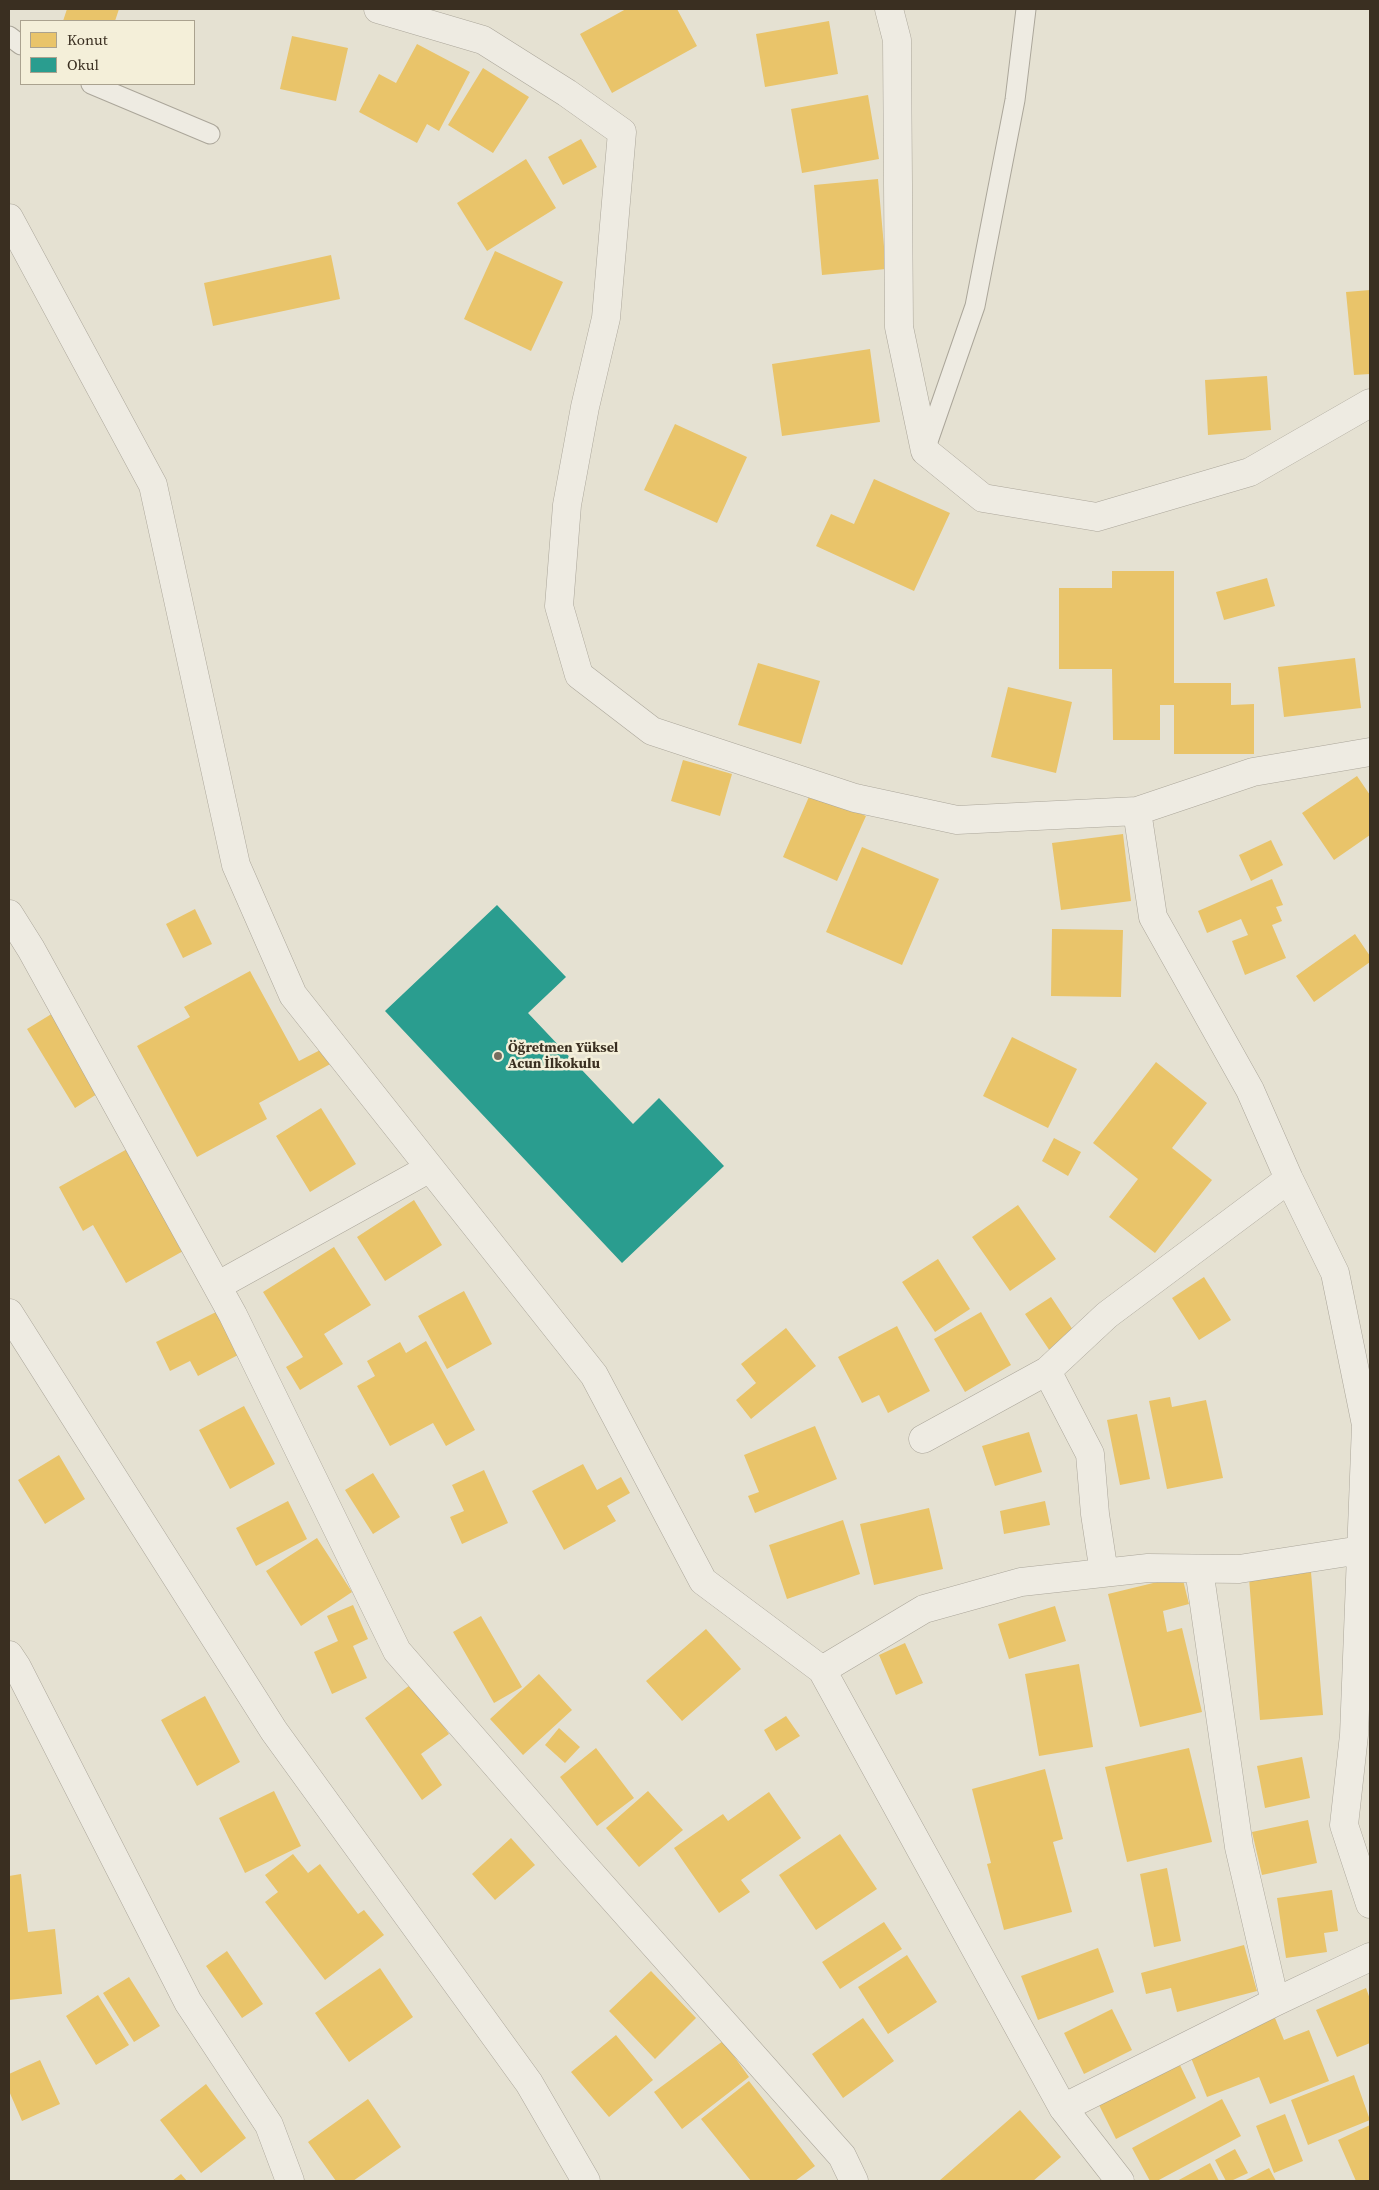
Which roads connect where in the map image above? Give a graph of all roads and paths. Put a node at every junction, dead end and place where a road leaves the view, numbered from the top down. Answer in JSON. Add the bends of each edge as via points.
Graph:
{"nodes":[{"id":1,"x":378,"y":9,"type":"edge"},
{"id":2,"x":889,"y":9,"type":"edge"},
{"id":3,"x":1026,"y":9,"type":"edge"},
{"id":4,"x":9,"y":36,"type":"edge"},
{"id":5,"x":20,"y":44,"type":"edge"},
{"id":6,"x":93,"y":85,"type":"edge"},
{"id":7,"x":210,"y":134,"type":"dead end"},
{"id":8,"x":9,"y":218,"type":"edge"},
{"id":9,"x":1370,"y":403,"type":"edge"},
{"id":10,"x":925,"y":451,"type":"junction"},
{"id":11,"x":1370,"y":752,"type":"edge"},
{"id":12,"x":1137,"y":810,"type":"junction"},
{"id":13,"x":9,"y":914,"type":"edge"},
{"id":14,"x":430,"y":1168,"type":"junction"},
{"id":15,"x":1289,"y":1179,"type":"junction"},
{"id":16,"x":217,"y":1286,"type":"junction"},
{"id":17,"x":9,"y":1313,"type":"edge"},
{"id":18,"x":1047,"y":1371,"type":"junction"},
{"id":19,"x":923,"y":1439,"type":"dead end"},
{"id":20,"x":1360,"y":1550,"type":"junction"},
{"id":21,"x":1199,"y":1569,"type":"junction"},
{"id":22,"x":1104,"y":1573,"type":"junction"},
{"id":23,"x":1364,"y":1607,"type":"edge"},
{"id":24,"x":9,"y":1655,"type":"edge"},
{"id":25,"x":822,"y":1670,"type":"junction"},
{"id":26,"x":1370,"y":1904,"type":"edge"},
{"id":27,"x":1370,"y":1958,"type":"edge"},
{"id":28,"x":1275,"y":2002,"type":"junction"},
{"id":29,"x":1063,"y":2108,"type":"junction"},
{"id":30,"x":290,"y":2181,"type":"edge"},
{"id":31,"x":586,"y":2181,"type":"edge"},
{"id":32,"x":854,"y":2181,"type":"edge"},
{"id":33,"x":1120,"y":2181,"type":"edge"}],
"edges":[{"from":1,"to":12,"type":"street","via":[[482,40],[622,132],[606,318],[567,504],[558,606],[579,675],[652,731],[855,798],[956,820]]},
{"from":2,"to":10,"type":"street","via":[[897,40],[899,327]]},
{"from":3,"to":10,"type":"lane","via":[[1015,100],[975,306]]},
{"from":4,"to":5,"type":"lane"},
{"from":6,"to":7,"type":"lane"},
{"from":8,"to":14,"type":"street","via":[[153,485],[236,865],[293,995]]},
{"from":9,"to":10,"type":"street","via":[[1250,472],[1097,517],[983,498]]},
{"from":11,"to":12,"type":"street","via":[[1253,772]]},
{"from":12,"to":15,"type":"street","via":[[1152,917],[1250,1090]]},
{"from":13,"to":16,"type":"street"},
{"from":14,"to":16,"type":"street"},
{"from":14,"to":25,"type":"street","via":[[594,1375],[703,1581]]},
{"from":15,"to":18,"type":"street","via":[[1108,1314]]},
{"from":15,"to":20,"type":"street","via":[[1336,1273],[1366,1425]]},
{"from":16,"to":32,"type":"street","via":[[397,1651],[842,2156]]},
{"from":17,"to":31,"type":"street","via":[[274,1731],[529,2083]]},
{"from":18,"to":19,"type":"street"},
{"from":18,"to":22,"type":"street","via":[[1090,1454]]},
{"from":20,"to":21,"type":"street","via":[[1239,1569]]},
{"from":20,"to":23,"type":"street"},
{"from":21,"to":22,"type":"street","via":[[1148,1568]]},
{"from":21,"to":28,"type":"street","via":[[1239,1847]]},
{"from":22,"to":25,"type":"street","via":[[1020,1582],[924,1609]]},
{"from":23,"to":26,"type":"street","via":[[1344,1825]]},
{"from":24,"to":30,"type":"street","via":[[188,2002],[269,2125]]},
{"from":25,"to":29,"type":"street"},
{"from":27,"to":28,"type":"street"},
{"from":28,"to":29,"type":"street"},
{"from":29,"to":33,"type":"street"}]}
